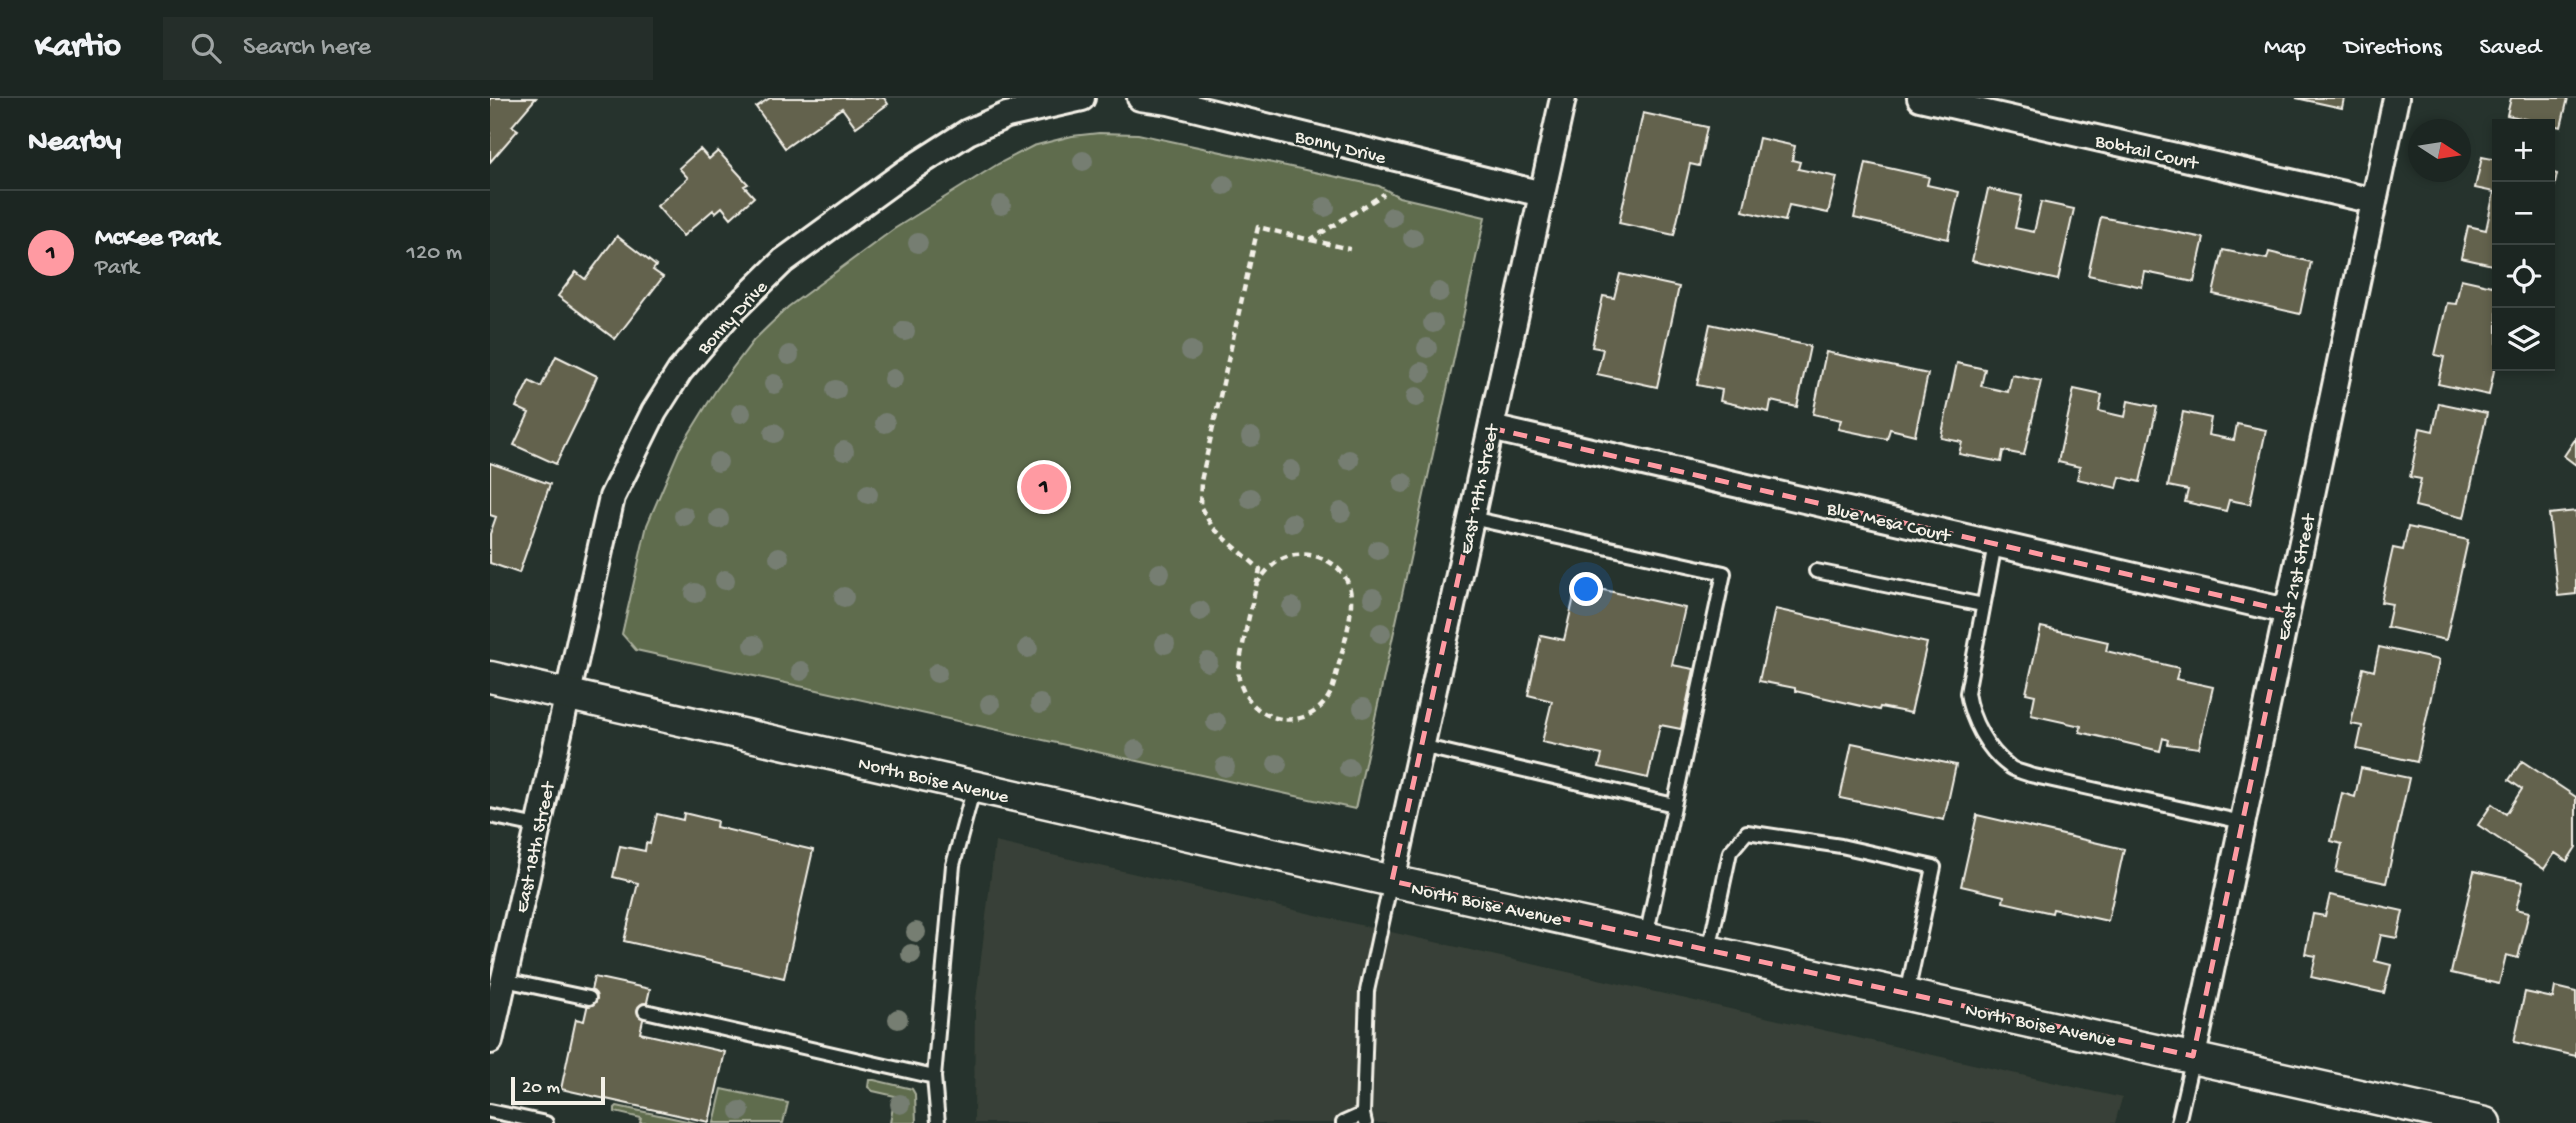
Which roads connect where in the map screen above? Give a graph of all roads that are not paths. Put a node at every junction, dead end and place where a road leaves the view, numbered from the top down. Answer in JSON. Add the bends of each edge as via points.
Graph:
{"nodes":[{"id":1,"x":1082,"y":98,"type":"edge"},
{"id":2,"x":1139,"y":98,"type":"edge"},
{"id":3,"x":1563,"y":98,"type":"edge"},
{"id":4,"x":1920,"y":98,"type":"edge"},
{"id":5,"x":2396,"y":98,"type":"edge"},
{"id":6,"x":1542,"y":194,"type":"junction"},
{"id":7,"x":2374,"y":201,"type":"junction"},
{"id":8,"x":1491,"y":428,"type":"junction"},
{"id":9,"x":1471,"y":518,"type":"junction"},
{"id":10,"x":1995,"y":544,"type":"junction"},
{"id":11,"x":1816,"y":571,"type":"dead end"},
{"id":12,"x":1983,"y":605,"type":"junction"},
{"id":13,"x":2287,"y":611,"type":"junction"},
{"id":14,"x":490,"y":677,"type":"edge"},
{"id":15,"x":566,"y":695,"type":"junction"},
{"id":16,"x":1421,"y":746,"type":"junction"},
{"id":17,"x":974,"y":787,"type":"junction"},
{"id":18,"x":1674,"y":805,"type":"junction"},
{"id":19,"x":490,"y":816,"type":"edge"},
{"id":20,"x":2242,"y":822,"type":"junction"},
{"id":21,"x":537,"y":826,"type":"junction"},
{"id":22,"x":1392,"y":881,"type":"junction"},
{"id":23,"x":1646,"y":937,"type":"junction"},
{"id":24,"x":1709,"y":950,"type":"junction"},
{"id":25,"x":498,"y":989,"type":"edge"},
{"id":26,"x":1907,"y":994,"type":"junction"},
{"id":27,"x":589,"y":998,"type":"dead end"},
{"id":28,"x":645,"y":1011,"type":"dead end"},
{"id":29,"x":490,"y":1041,"type":"edge"},
{"id":30,"x":2193,"y":1056,"type":"junction"},
{"id":31,"x":934,"y":1077,"type":"junction"},
{"id":32,"x":490,"y":1111,"type":"edge"},
{"id":33,"x":1364,"y":1118,"type":"edge"},
{"id":34,"x":547,"y":1123,"type":"edge"},
{"id":35,"x":938,"y":1123,"type":"edge"},
{"id":36,"x":1343,"y":1123,"type":"edge"},
{"id":37,"x":2178,"y":1123,"type":"edge"},
{"id":38,"x":2485,"y":1123,"type":"edge"}],
"edges":[{"from":1,"to":15,"type":"street","name":"Bonny Drive","via":[[1007,115],[957,138],[907,171],[783,261],[680,371],[612,497]]},
{"from":2,"to":6,"type":"street","name":"Bonny Drive"},
{"from":3,"to":6,"type":"street","name":"East 19th Street"},
{"from":4,"to":7,"type":"street","name":"Bobtail Court"},
{"from":5,"to":7,"type":"street","name":"East 21st Street"},
{"from":6,"to":8,"type":"street","name":"East 19th Street"},
{"from":7,"to":13,"type":"street","name":"East 21st Street"},
{"from":8,"to":9,"type":"street","name":"East 19th Street"},
{"from":8,"to":10,"type":"street","name":"Blue Mesa Court"},
{"from":9,"to":16,"type":"street","name":"East 19th Street"},
{"from":9,"to":18,"type":"lane","via":[[1724,573]]},
{"from":10,"to":12,"type":"lane"},
{"from":10,"to":13,"type":"street","name":"Blue Mesa Court"},
{"from":11,"to":12,"type":"lane"},
{"from":12,"to":20,"type":"lane","via":[[1967,693],[1970,712],[1988,743],[2010,767]]},
{"from":13,"to":20,"type":"street","name":"East 21st Street"},
{"from":14,"to":15,"type":"street","name":"North Boise Avenue"},
{"from":15,"to":17,"type":"street","name":"North Boise Avenue"},
{"from":15,"to":21,"type":"street","name":"East 18th Street"},
{"from":16,"to":18,"type":"lane"},
{"from":16,"to":22,"type":"street","name":"East 19th Street"},
{"from":17,"to":22,"type":"street","name":"North Boise Avenue"},
{"from":17,"to":31,"type":"lane","via":[[953,865]]},
{"from":18,"to":23,"type":"lane"},
{"from":19,"to":21,"type":"lane"},
{"from":20,"to":30,"type":"street","name":"East 21st Street"},
{"from":21,"to":25,"type":"street","name":"East 18th Street"},
{"from":22,"to":23,"type":"street","name":"North Boise Avenue"},
{"from":22,"to":33,"type":"lane","via":[[1367,991]]},
{"from":23,"to":24,"type":"street","name":"North Boise Avenue"},
{"from":24,"to":26,"type":"street","name":"North Boise Avenue"},
{"from":24,"to":26,"type":"lane","via":[[1730,852],[1746,832],[1841,846],[1934,867]]},
{"from":25,"to":27,"type":"lane"},
{"from":25,"to":29,"type":"street","name":"East 18th Street"},
{"from":26,"to":30,"type":"street","name":"North Boise Avenue"},
{"from":28,"to":31,"type":"lane"},
{"from":30,"to":37,"type":"lane"},
{"from":30,"to":38,"type":"street","name":"North Boise Avenue"},
{"from":31,"to":35,"type":"lane"},
{"from":32,"to":34,"type":"lane"},
{"from":33,"to":36,"type":"lane"}]}
